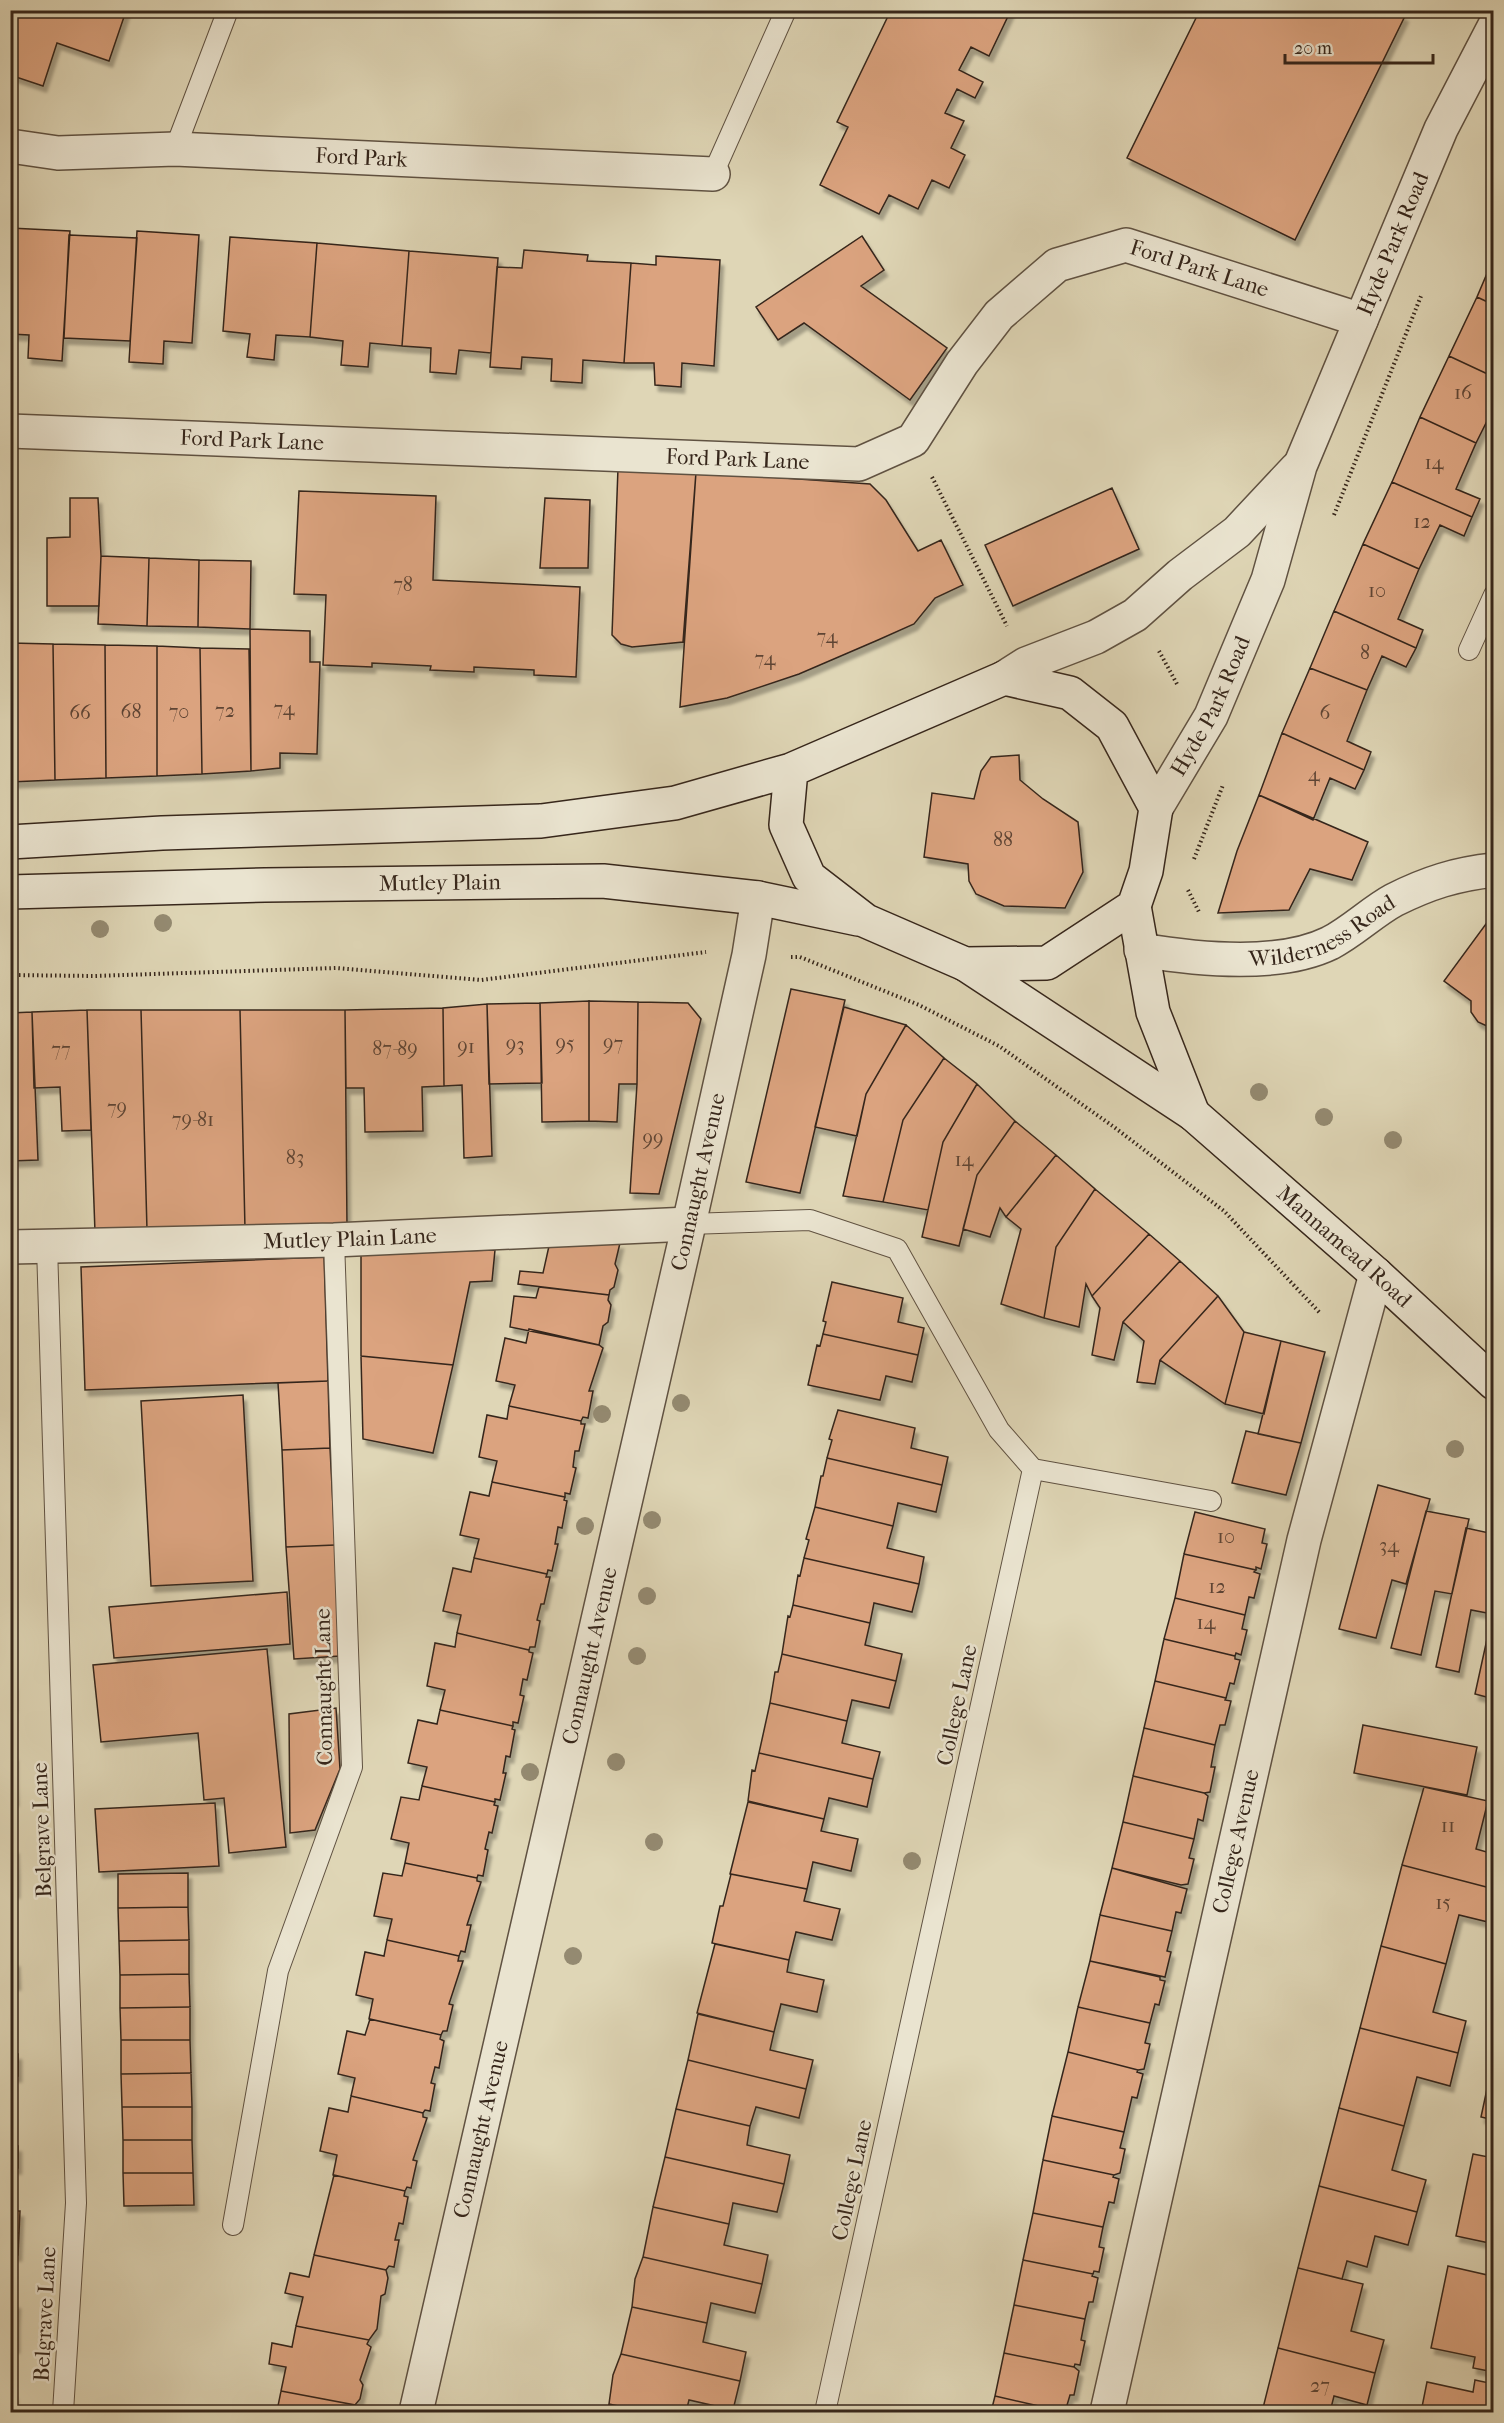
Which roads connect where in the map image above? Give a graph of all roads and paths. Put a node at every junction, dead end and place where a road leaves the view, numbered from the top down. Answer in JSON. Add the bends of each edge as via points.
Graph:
{"nodes":[{"id":1,"x":228,"y":10,"type":"edge"},
{"id":2,"x":786,"y":10,"type":"edge"},
{"id":3,"x":1494,"y":27,"type":"edge"},
{"id":4,"x":10,"y":146,"type":"edge"},
{"id":5,"x":175,"y":149,"type":"junction"},
{"id":6,"x":713,"y":174,"type":"joint"},
{"id":7,"x":1360,"y":320,"type":"junction"},
{"id":8,"x":10,"y":431,"type":"edge"},
{"id":9,"x":913,"y":440,"type":"junction"},
{"id":10,"x":1300,"y":466,"type":"junction"},
{"id":11,"x":1494,"y":595,"type":"edge"},
{"id":12,"x":1135,"y":615,"type":"junction"},
{"id":13,"x":1469,"y":650,"type":"dead end"},
{"id":14,"x":1015,"y":671,"type":"junction"},
{"id":15,"x":1211,"y":716,"type":"junction"},
{"id":16,"x":791,"y":770,"type":"junction"},
{"id":17,"x":1156,"y":807,"type":"junction"},
{"id":18,"x":10,"y":842,"type":"edge"},
{"id":19,"x":1494,"y":870,"type":"edge"},
{"id":20,"x":10,"y":892,"type":"edge"},
{"id":21,"x":758,"y":898,"type":"junction"},
{"id":22,"x":1134,"y":906,"type":"junction"},
{"id":23,"x":866,"y":921,"type":"junction"},
{"id":24,"x":1141,"y":950,"type":"junction"},
{"id":25,"x":749,"y":955,"type":"junction"},
{"id":26,"x":965,"y":964,"type":"junction"},
{"id":27,"x":10,"y":975,"type":"edge"},
{"id":28,"x":1193,"y":1114,"type":"junction"},
{"id":29,"x":689,"y":1224,"type":"junction"},
{"id":30,"x":334,"y":1240,"type":"junction"},
{"id":31,"x":47,"y":1246,"type":"junction"},
{"id":32,"x":10,"y":1247,"type":"edge"},
{"id":33,"x":1376,"y":1274,"type":"junction"},
{"id":34,"x":1356,"y":1351,"type":"junction"},
{"id":35,"x":1494,"y":1383,"type":"edge"},
{"id":36,"x":1033,"y":1469,"type":"junction"},
{"id":37,"x":1211,"y":1501,"type":"dead end"},
{"id":38,"x":232,"y":2225,"type":"dead end"},
{"id":39,"x":63,"y":2412,"type":"edge"},
{"id":40,"x":416,"y":2412,"type":"edge"},
{"id":41,"x":825,"y":2412,"type":"edge"},
{"id":42,"x":1107,"y":2412,"type":"edge"}],
"edges":[{"from":1,"to":5,"type":"lane"},
{"from":2,"to":6,"type":"lane"},
{"from":3,"to":7,"type":"street","name":"Hyde Park Road","via":[[1441,129]]},
{"from":4,"to":5,"type":"street","name":"Ford Park","via":[[58,153]]},
{"from":5,"to":6,"type":"street","name":"Ford Park"},
{"from":7,"to":9,"type":"street","name":"Ford Park Lane","via":[[1126,245],[1057,265],[999,315]]},
{"from":7,"to":10,"type":"street","name":"Hyde Park Road"},
{"from":8,"to":9,"type":"street","name":"Ford Park Lane","via":[[859,464]]},
{"from":9,"to":14,"type":"path"},
{"from":10,"to":12,"type":"street","name":"Hyde Park Road","via":[[1237,532]]},
{"from":10,"to":15,"type":"street","name":"Hyde Park Road","via":[[1269,580]]},
{"from":11,"to":13,"type":"lane"},
{"from":12,"to":14,"type":"street","name":"Hyde Park Road","via":[[1096,637]]},
{"from":12,"to":15,"type":"path","via":[[1159,649],[1179,689]]},
{"from":14,"to":16,"type":"street","name":"Hyde Park Road"},
{"from":14,"to":17,"type":"street","via":[[1070,693],[1112,726]]},
{"from":15,"to":17,"type":"street","name":"Hyde Park Road"},
{"from":16,"to":18,"type":"street","via":[[675,803],[547,820]]},
{"from":16,"to":23,"type":"street","via":[[786,825],[809,877]]},
{"from":17,"to":22,"type":"street","via":[[1146,871]]},
{"from":19,"to":24,"type":"street","name":"Wilderness Road","via":[[1454,875],[1394,901],[1329,943],[1287,956],[1197,959]]},
{"from":20,"to":21,"type":"street","name":"Mutley Plain","via":[[603,881]]},
{"from":21,"to":23,"type":"street","name":"Mutley Plain"},
{"from":21,"to":25,"type":"street","name":"Connaught Avenue"},
{"from":22,"to":24,"type":"street","name":"Mannamead Road"},
{"from":22,"to":26,"type":"street","via":[[1047,963]]},
{"from":23,"to":26,"type":"street"},
{"from":24,"to":28,"type":"street","name":"Mannamead Road","via":[[1153,1012]]},
{"from":25,"to":27,"type":"path","via":[[703,952],[481,980],[336,968]]},
{"from":25,"to":29,"type":"street","name":"Connaught Avenue"},
{"from":25,"to":34,"type":"path","via":[[800,957],[919,1005],[999,1046],[1224,1211]]},
{"from":26,"to":28,"type":"street","name":"Mannamead Road"},
{"from":28,"to":33,"type":"street","name":"Mannamead Road"},
{"from":29,"to":30,"type":"street","name":"Mutley Plain Lane"},
{"from":29,"to":36,"type":"lane","via":[[810,1220],[897,1250],[999,1430]]},
{"from":29,"to":40,"type":"street","name":"Connaught Avenue"},
{"from":30,"to":31,"type":"street","name":"Mutley Plain Lane"},
{"from":30,"to":38,"type":"lane","name":"Connaught Lane","via":[[352,1767],[278,1971]]},
{"from":31,"to":32,"type":"street","name":"Mutley Plain Lane"},
{"from":31,"to":39,"type":"lane","name":"Belgrave Lane","via":[[76,2203]]},
{"from":33,"to":34,"type":"street","name":"College Avenue"},
{"from":33,"to":35,"type":"street","name":"Mannamead Road"},
{"from":34,"to":42,"type":"street","name":"College Avenue","via":[[1304,1540]]},
{"from":36,"to":37,"type":"lane"},
{"from":36,"to":41,"type":"lane","name":"College Lane"}]}
